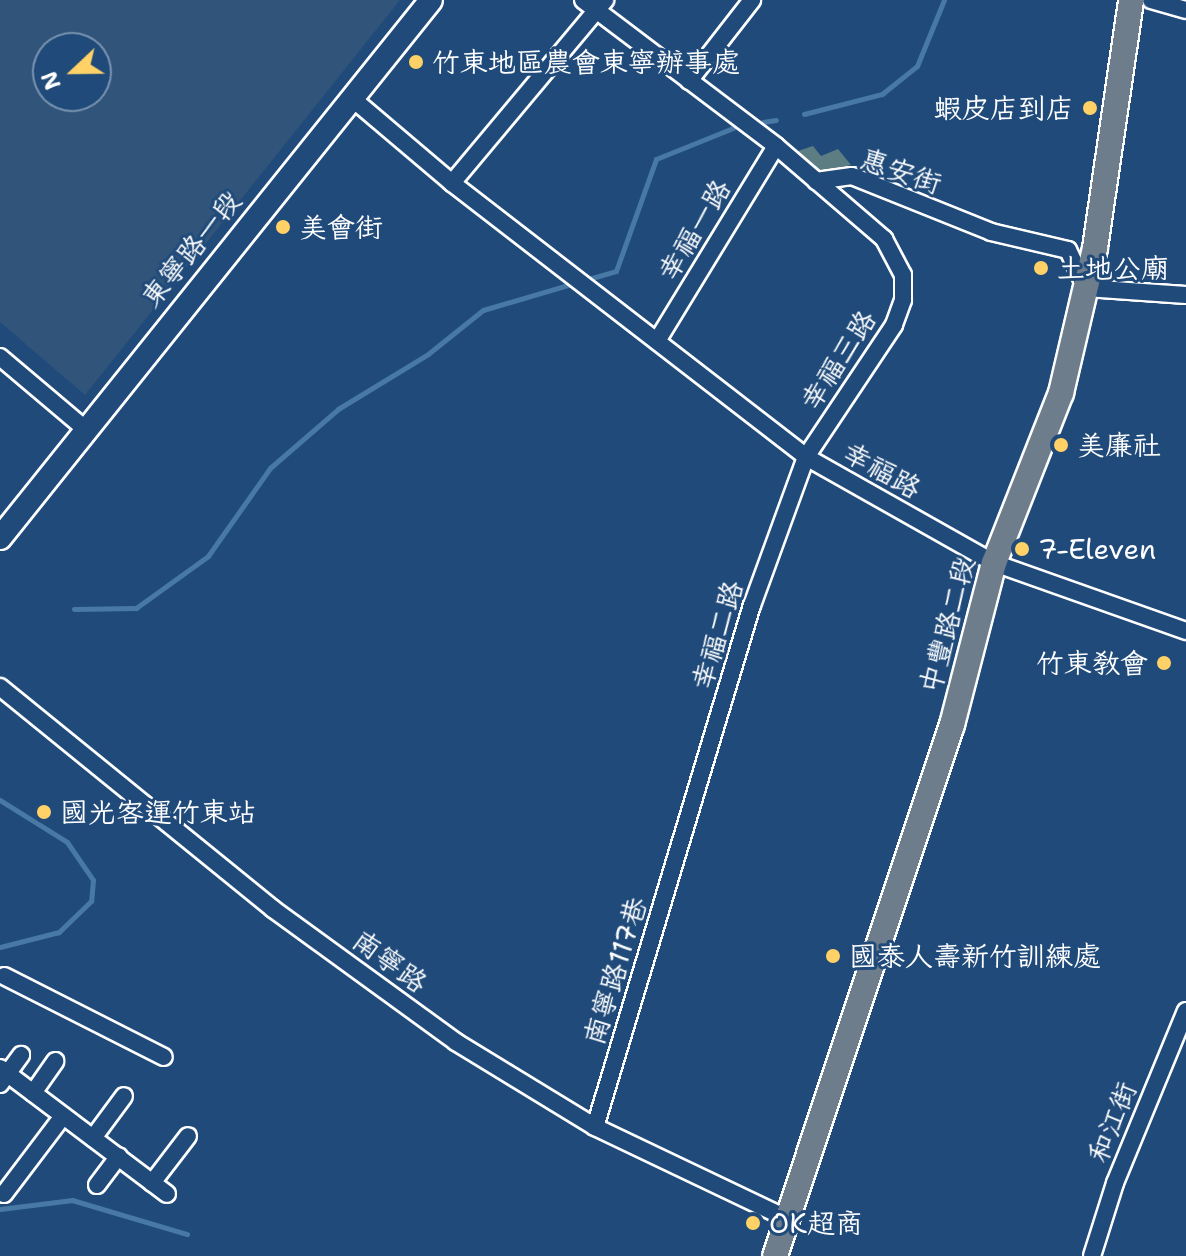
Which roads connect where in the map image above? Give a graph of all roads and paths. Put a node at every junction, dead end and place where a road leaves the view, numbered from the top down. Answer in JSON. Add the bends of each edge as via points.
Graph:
{"nodes":[{"id":1,"x":431,"y":0,"type":"edge"},
{"id":2,"x":752,"y":0,"type":"edge"},
{"id":3,"x":1131,"y":0,"type":"edge"},
{"id":4,"x":1151,"y":0,"type":"edge"},
{"id":5,"x":595,"y":4,"type":"edge"},
{"id":6,"x":1186,"y":10,"type":"edge"},
{"id":7,"x":689,"y":81,"type":"junction"},
{"id":8,"x":353,"y":99,"type":"junction"},
{"id":9,"x":776,"y":146,"type":"junction"},
{"id":10,"x":816,"y":181,"type":"junction"},
{"id":11,"x":452,"y":183,"type":"junction"},
{"id":12,"x":1086,"y":288,"type":"junction"},
{"id":13,"x":1186,"y":295,"type":"edge"},
{"id":14,"x":657,"y":341,"type":"junction"},
{"id":15,"x":0,"y":357,"type":"edge"},
{"id":16,"x":84,"y":428,"type":"junction"},
{"id":17,"x":806,"y":457,"type":"junction"},
{"id":18,"x":0,"y":538,"type":"edge"},
{"id":19,"x":994,"y":563,"type":"junction"},
{"id":20,"x":1186,"y":631,"type":"edge"},
{"id":21,"x":0,"y":687,"type":"edge"},
{"id":22,"x":684,"y":830,"type":"joint"},
{"id":23,"x":4,"y":976,"type":"dead end"},
{"id":24,"x":1186,"y":1011,"type":"edge"},
{"id":25,"x":21,"y":1055,"type":"dead end"},
{"id":26,"x":164,"y":1057,"type":"dead end"},
{"id":27,"x":55,"y":1061,"type":"dead end"},
{"id":28,"x":2,"y":1075,"type":"edge"},
{"id":29,"x":33,"y":1093,"type":"junction"},
{"id":30,"x":124,"y":1096,"type":"dead end"},
{"id":31,"x":63,"y":1116,"type":"junction"},
{"id":32,"x":595,"y":1127,"type":"junction"},
{"id":33,"x":188,"y":1136,"type":"dead end"},
{"id":34,"x":93,"y":1138,"type":"junction"},
{"id":35,"x":119,"y":1156,"type":"junction"},
{"id":36,"x":152,"y":1183,"type":"junction"},
{"id":37,"x":97,"y":1185,"type":"dead end"},
{"id":38,"x":4,"y":1194,"type":"dead end"},
{"id":39,"x":167,"y":1194,"type":"dead end"},
{"id":40,"x":788,"y":1219,"type":"junction"},
{"id":41,"x":775,"y":1256,"type":"edge"},
{"id":42,"x":1092,"y":1256,"type":"edge"}],
"edges":[{"from":1,"to":8,"type":"main road","name":"東寧路一段"},
{"from":2,"to":7,"type":"street"},
{"from":3,"to":12,"type":"main road","name":"中豐路二段"},
{"from":4,"to":6,"type":"street"},
{"from":5,"to":7,"type":"street","name":"惠安街"},
{"from":5,"to":11,"type":"street"},
{"from":7,"to":9,"type":"street","name":"惠安街"},
{"from":8,"to":11,"type":"street"},
{"from":8,"to":16,"type":"main road","name":"東寧路一段"},
{"from":9,"to":10,"type":"street","name":"惠安街"},
{"from":9,"to":14,"type":"street","name":"幸福一路"},
{"from":10,"to":12,"type":"street","name":"惠安街","via":[[852,176],[991,232],[1068,250]]},
{"from":10,"to":17,"type":"street","name":"幸福三路","via":[[897,256],[903,300],[894,325]]},
{"from":11,"to":14,"type":"street","name":"幸福路"},
{"from":12,"to":13,"type":"street"},
{"from":12,"to":19,"type":"main road","name":"中豐路二段","via":[[1061,393]]},
{"from":14,"to":17,"type":"street","name":"幸福路"},
{"from":15,"to":16,"type":"street"},
{"from":16,"to":18,"type":"main road","name":"東寧路一段"},
{"from":17,"to":19,"type":"street","name":"幸福路"},
{"from":17,"to":22,"type":"street","name":"幸福二路","via":[[752,605]]},
{"from":19,"to":20,"type":"street","name":"幸福路"},
{"from":19,"to":40,"type":"main road","name":"中豐路二段","via":[[952,725]]},
{"from":21,"to":32,"type":"street","name":"南寧路","via":[[282,915],[456,1042]]},
{"from":22,"to":32,"type":"street","name":"南寧路117巷"},
{"from":23,"to":26,"type":"street"},
{"from":24,"to":42,"type":"street","name":"和江街","via":[[1115,1183]]},
{"from":25,"to":28,"type":"street"},
{"from":27,"to":29,"type":"street"},
{"from":28,"to":29,"type":"street"},
{"from":29,"to":31,"type":"street"},
{"from":30,"to":34,"type":"street"},
{"from":31,"to":34,"type":"street"},
{"from":31,"to":38,"type":"street"},
{"from":32,"to":40,"type":"street","name":"南寧路"},
{"from":33,"to":36,"type":"street"},
{"from":34,"to":35,"type":"street"},
{"from":35,"to":36,"type":"street"},
{"from":35,"to":37,"type":"street"},
{"from":36,"to":39,"type":"street"},
{"from":40,"to":41,"type":"main road","name":"中豐路二段"}]}
